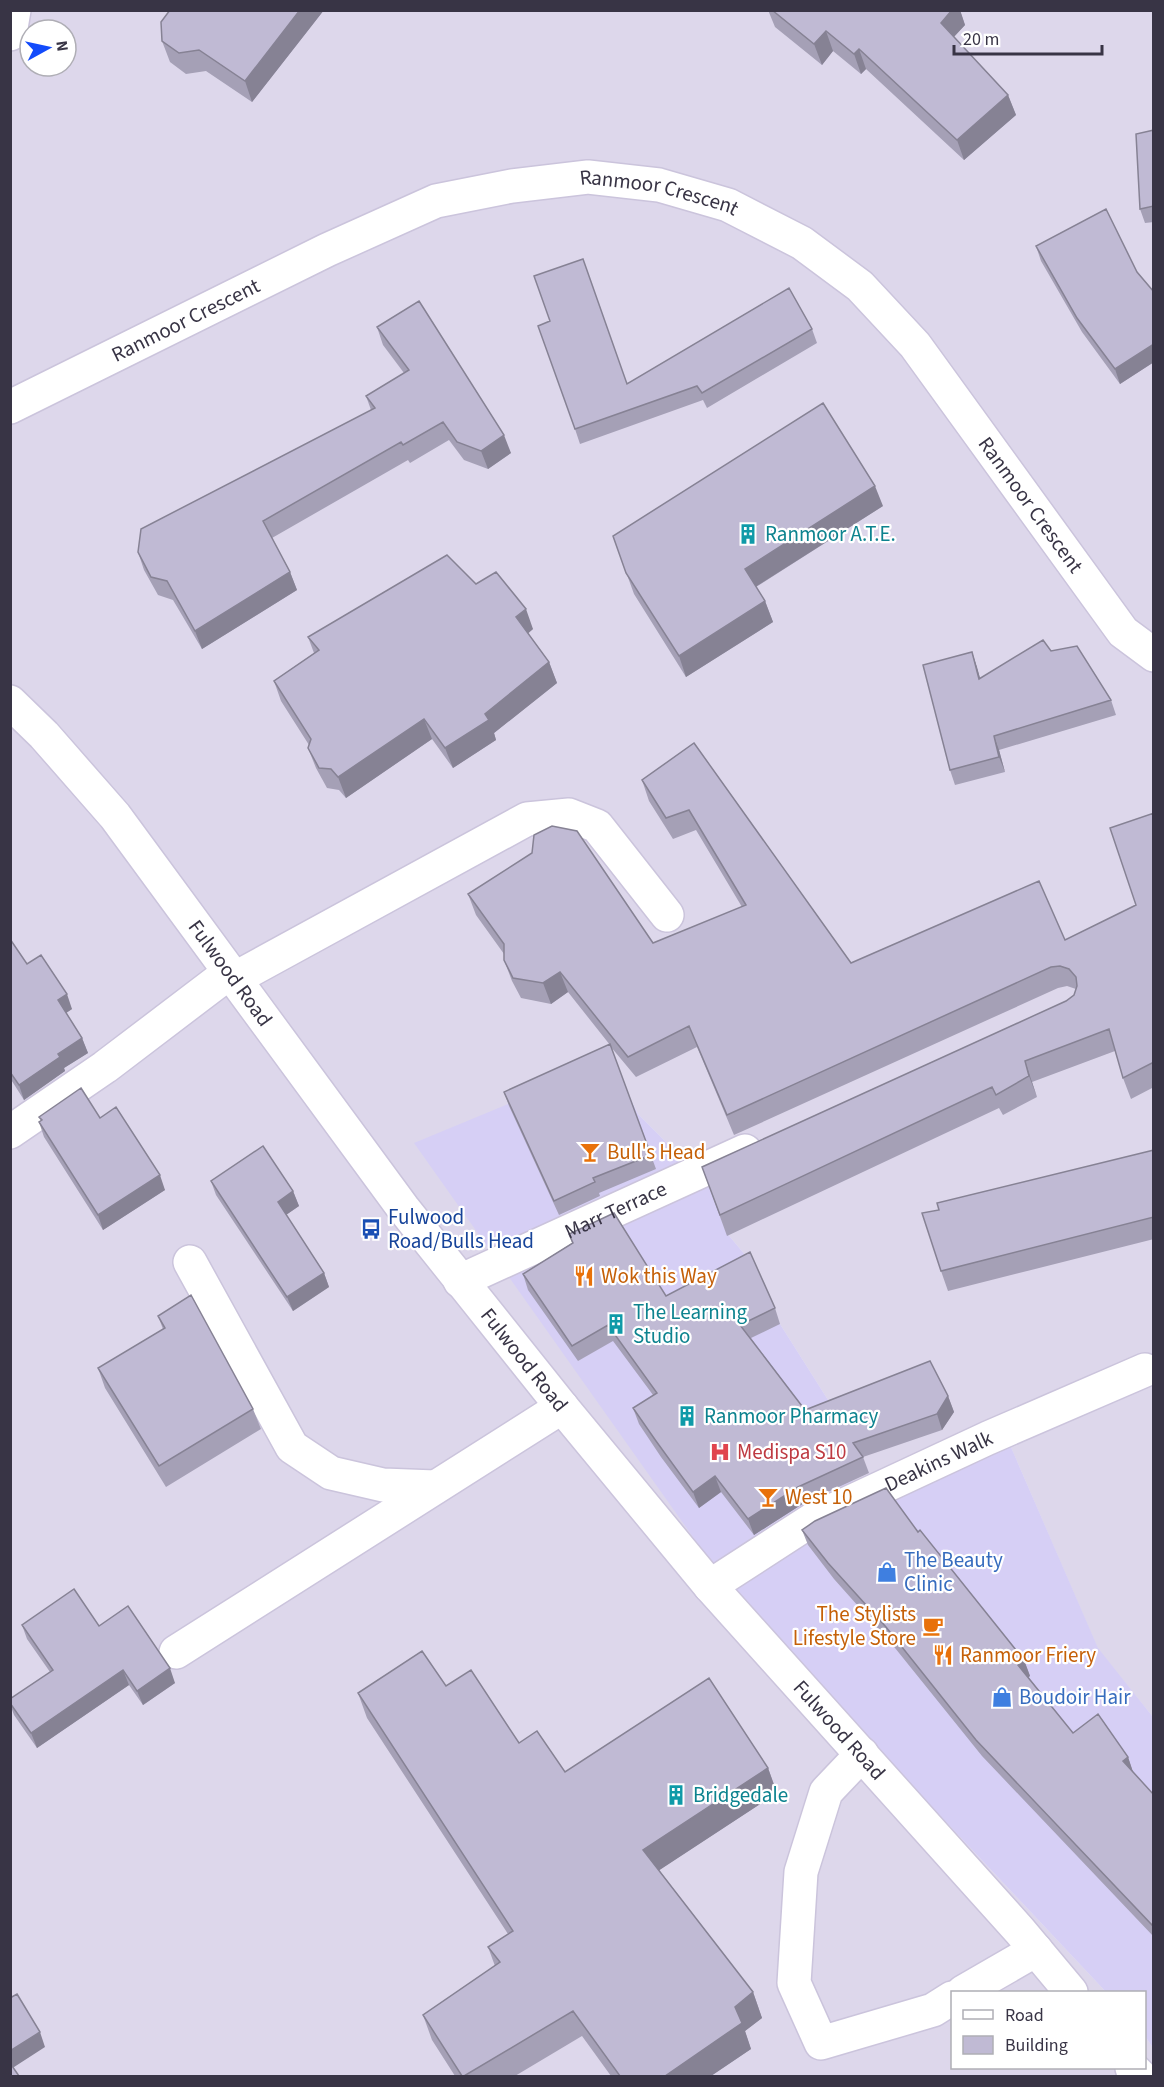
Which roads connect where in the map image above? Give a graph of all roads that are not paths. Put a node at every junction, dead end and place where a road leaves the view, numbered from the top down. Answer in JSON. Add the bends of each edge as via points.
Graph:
{"nodes":[{"id":1,"x":14,"y":10,"type":"edge"},
{"id":2,"x":10,"y":34,"type":"edge"},
{"id":3,"x":10,"y":406,"type":"edge"},
{"id":4,"x":1154,"y":655,"type":"edge"},
{"id":5,"x":10,"y":702,"type":"edge"},
{"id":6,"x":667,"y":915,"type":"dead end"},
{"id":7,"x":232,"y":975,"type":"junction"},
{"id":8,"x":10,"y":1132,"type":"edge"},
{"id":9,"x":773,"y":1138,"type":"edge"},
{"id":10,"x":190,"y":1262,"type":"dead end"},
{"id":11,"x":460,"y":1281,"type":"junction"},
{"id":12,"x":1145,"y":1370,"type":"dead end"},
{"id":13,"x":562,"y":1407,"type":"junction"},
{"id":14,"x":435,"y":1487,"type":"junction"},
{"id":15,"x":710,"y":1586,"type":"junction"},
{"id":16,"x":176,"y":1652,"type":"dead end"},
{"id":17,"x":862,"y":1754,"type":"junction"},
{"id":18,"x":1036,"y":1950,"type":"junction"},
{"id":19,"x":965,"y":1991,"type":"edge"},
{"id":20,"x":1070,"y":1991,"type":"edge"},
{"id":21,"x":951,"y":1999,"type":"edge"}],
"edges":[{"from":1,"to":2,"type":"street"},
{"from":3,"to":4,"type":"street","name":"Ranmoor Crescent","via":[[327,250],[436,201],[588,177],[659,185],[728,205],[802,243],[860,286],[915,345],[1123,632]]},
{"from":5,"to":7,"type":"street","name":"Fulwood Road","via":[[115,816]]},
{"from":6,"to":7,"type":"street","via":[[597,826],[569,815],[528,819]]},
{"from":7,"to":8,"type":"street"},
{"from":7,"to":11,"type":"street","name":"Fulwood Road"},
{"from":9,"to":11,"type":"street","name":"Marr Terrace"},
{"from":10,"to":14,"type":"street","via":[[292,1447],[331,1473],[383,1485]]},
{"from":11,"to":13,"type":"street","name":"Fulwood Road"},
{"from":12,"to":15,"type":"street","name":"Deakins Walk","via":[[812,1520]]},
{"from":13,"to":14,"type":"street"},
{"from":13,"to":15,"type":"street","name":"Fulwood Road"},
{"from":14,"to":16,"type":"street"},
{"from":15,"to":17,"type":"street","name":"Fulwood Road"},
{"from":17,"to":18,"type":"street","name":"Fulwood Road"},
{"from":17,"to":21,"type":"street","via":[[826,1792],[801,1872],[794,1983],[821,2043],[933,2010]]},
{"from":18,"to":19,"type":"street"},
{"from":18,"to":20,"type":"street","name":"Fulwood Road"}]}
